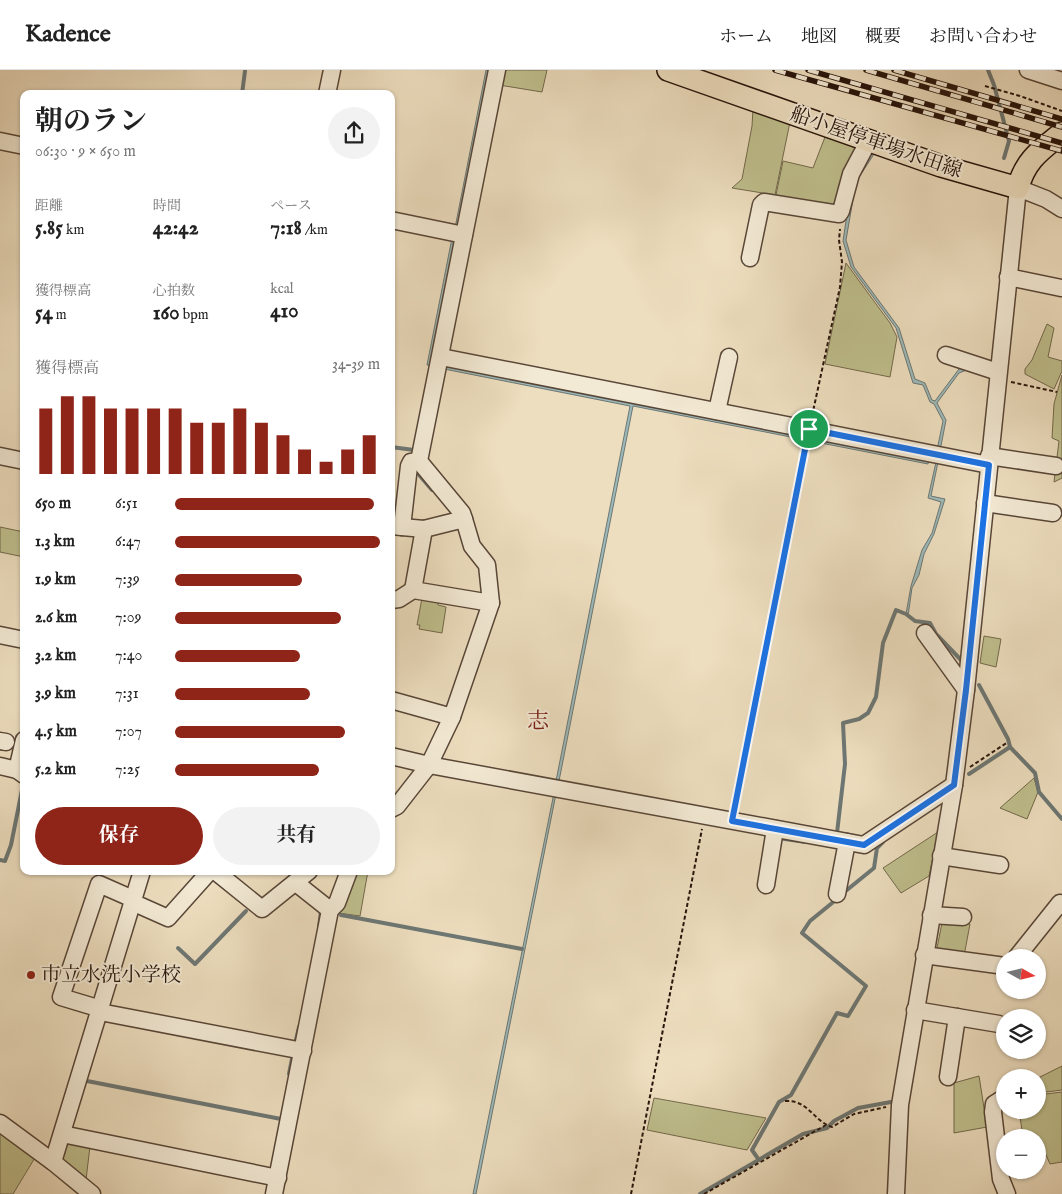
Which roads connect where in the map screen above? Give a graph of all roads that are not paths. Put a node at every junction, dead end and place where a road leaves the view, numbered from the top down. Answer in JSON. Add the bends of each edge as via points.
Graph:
{"nodes":[{"id":1,"x":332,"y":70,"type":"edge"},
{"id":2,"x":497,"y":70,"type":"edge"},
{"id":3,"x":668,"y":70,"type":"edge"},
{"id":4,"x":1028,"y":70,"type":"edge"},
{"id":5,"x":1047,"y":73,"type":"edge"},
{"id":6,"x":1062,"y":82,"type":"edge"},
{"id":7,"x":328,"y":90,"type":"edge"},
{"id":8,"x":1062,"y":133,"type":"edge"},
{"id":9,"x":0,"y":141,"type":"edge"},
{"id":10,"x":868,"y":142,"type":"junction"},
{"id":11,"x":20,"y":145,"type":"edge"},
{"id":12,"x":1018,"y":188,"type":"junction"},
{"id":13,"x":1062,"y":209,"type":"edge"},
{"id":14,"x":395,"y":221,"type":"edge"},
{"id":15,"x":464,"y":234,"type":"junction"},
{"id":16,"x":750,"y":258,"type":"dead end"},
{"id":17,"x":1008,"y":277,"type":"junction"},
{"id":18,"x":1061,"y":288,"type":"edge"},
{"id":19,"x":946,"y":355,"type":"dead end"},
{"id":20,"x":729,"y":356,"type":"dead end"},
{"id":21,"x":441,"y":357,"type":"junction"},
{"id":22,"x":998,"y":376,"type":"junction"},
{"id":23,"x":717,"y":411,"type":"junction"},
{"id":24,"x":0,"y":456,"type":"edge"},
{"id":25,"x":20,"y":460,"type":"edge"},
{"id":26,"x":419,"y":461,"type":"junction"},
{"id":27,"x":989,"y":461,"type":"junction"},
{"id":28,"x":1056,"y":466,"type":"dead end"},
{"id":29,"x":985,"y":503,"type":"junction"},
{"id":30,"x":1053,"y":513,"type":"dead end"},
{"id":31,"x":464,"y":519,"type":"junction"},
{"id":32,"x":397,"y":527,"type":"edge"},
{"id":33,"x":424,"y":529,"type":"junction"},
{"id":34,"x":413,"y":590,"type":"junction"},
{"id":35,"x":395,"y":599,"type":"edge"},
{"id":36,"x":490,"y":603,"type":"junction"},
{"id":37,"x":925,"y":633,"type":"dead end"},
{"id":38,"x":0,"y":635,"type":"edge"},
{"id":39,"x":20,"y":639,"type":"edge"},
{"id":40,"x":966,"y":690,"type":"junction"},
{"id":41,"x":395,"y":701,"type":"edge"},
{"id":42,"x":452,"y":717,"type":"junction"},
{"id":43,"x":395,"y":757,"type":"edge"},
{"id":44,"x":429,"y":765,"type":"junction"},
{"id":45,"x":0,"y":766,"type":"edge"},
{"id":46,"x":20,"y":773,"type":"edge"},
{"id":47,"x":954,"y":780,"type":"junction"},
{"id":48,"x":395,"y":807,"type":"edge"},
{"id":49,"x":775,"y":829,"type":"junction"},
{"id":50,"x":847,"y":842,"type":"junction"},
{"id":51,"x":941,"y":856,"type":"junction"},
{"id":52,"x":1000,"y":866,"type":"dead end"},
{"id":53,"x":141,"y":875,"type":"edge"},
{"id":54,"x":207,"y":875,"type":"edge"},
{"id":55,"x":216,"y":875,"type":"edge"},
{"id":56,"x":305,"y":875,"type":"edge"},
{"id":57,"x":348,"y":875,"type":"edge"},
{"id":58,"x":296,"y":883,"type":"junction"},
{"id":59,"x":766,"y":885,"type":"dead end"},
{"id":60,"x":837,"y":894,"type":"dead end"},
{"id":61,"x":133,"y":900,"type":"junction"},
{"id":62,"x":1060,"y":903,"type":"dead end"},
{"id":63,"x":330,"y":910,"type":"junction"},
{"id":64,"x":931,"y":915,"type":"junction"},
{"id":65,"x":963,"y":917,"type":"dead end"},
{"id":66,"x":1023,"y":949,"type":"edge"},
{"id":67,"x":924,"y":955,"type":"junction"},
{"id":68,"x":996,"y":965,"type":"edge"},
{"id":69,"x":100,"y":1010,"type":"junction"},
{"id":70,"x":915,"y":1010,"type":"junction"},
{"id":71,"x":957,"y":1017,"type":"junction"},
{"id":72,"x":996,"y":1024,"type":"edge"},
{"id":73,"x":303,"y":1052,"type":"junction"},
{"id":74,"x":948,"y":1077,"type":"dead end"},
{"id":75,"x":996,"y":1103,"type":"edge"},
{"id":76,"x":0,"y":1123,"type":"edge"},
{"id":77,"x":62,"y":1134,"type":"junction"},
{"id":78,"x":54,"y":1162,"type":"junction"},
{"id":79,"x":278,"y":1178,"type":"junction"},
{"id":80,"x":92,"y":1194,"type":"edge"},
{"id":81,"x":274,"y":1194,"type":"edge"},
{"id":82,"x":896,"y":1194,"type":"edge"},
{"id":83,"x":1007,"y":1194,"type":"edge"}],
"edges":[{"from":1,"to":7,"type":"street"},
{"from":2,"to":15,"type":"street"},
{"from":3,"to":10,"type":"main road","name":"船小屋停車場水田線"},
{"from":4,"to":5,"type":"street"},
{"from":5,"to":6,"type":"street"},
{"from":8,"to":12,"type":"main road","via":[[1028,163]]},
{"from":9,"to":11,"type":"street"},
{"from":10,"to":12,"type":"main road","name":"船小屋停車場水田線"},
{"from":10,"to":16,"type":"street","via":[[851,174],[839,214],[764,202]]},
{"from":12,"to":13,"type":"street"},
{"from":12,"to":17,"type":"street"},
{"from":14,"to":15,"type":"street"},
{"from":15,"to":21,"type":"street"},
{"from":17,"to":18,"type":"street"},
{"from":17,"to":22,"type":"street"},
{"from":19,"to":22,"type":"street"},
{"from":20,"to":23,"type":"street"},
{"from":21,"to":23,"type":"street"},
{"from":21,"to":26,"type":"street"},
{"from":22,"to":27,"type":"street"},
{"from":23,"to":27,"type":"street"},
{"from":24,"to":25,"type":"street"},
{"from":26,"to":31,"type":"street"},
{"from":26,"to":32,"type":"street","via":[[414,460],[409,466]]},
{"from":27,"to":28,"type":"street"},
{"from":27,"to":29,"type":"street"},
{"from":29,"to":30,"type":"street"},
{"from":29,"to":40,"type":"street"},
{"from":31,"to":33,"type":"street"},
{"from":31,"to":36,"type":"street","via":[[472,546],[487,565]]},
{"from":32,"to":33,"type":"street"},
{"from":33,"to":34,"type":"street"},
{"from":34,"to":35,"type":"street"},
{"from":34,"to":36,"type":"street"},
{"from":36,"to":42,"type":"street"},
{"from":37,"to":40,"type":"street"},
{"from":38,"to":39,"type":"street"},
{"from":40,"to":47,"type":"street"},
{"from":41,"to":42,"type":"street"},
{"from":42,"to":44,"type":"street"},
{"from":43,"to":44,"type":"street"},
{"from":44,"to":48,"type":"street"},
{"from":44,"to":49,"type":"street"},
{"from":45,"to":46,"type":"street"},
{"from":47,"to":50,"type":"street","via":[[864,845]]},
{"from":47,"to":51,"type":"street"},
{"from":49,"to":50,"type":"street"},
{"from":49,"to":59,"type":"street"},
{"from":50,"to":60,"type":"street"},
{"from":51,"to":52,"type":"street"},
{"from":51,"to":64,"type":"street"},
{"from":53,"to":61,"type":"street"},
{"from":54,"to":61,"type":"street","via":[[168,918]]},
{"from":55,"to":58,"type":"street","via":[[262,909]]},
{"from":56,"to":58,"type":"street"},
{"from":57,"to":63,"type":"street","via":[[337,903]]},
{"from":58,"to":63,"type":"street"},
{"from":61,"to":69,"type":"street"},
{"from":61,"to":69,"type":"street","via":[[99,884],[61,997]]},
{"from":62,"to":66,"type":"street"},
{"from":63,"to":73,"type":"street"},
{"from":64,"to":65,"type":"street"},
{"from":64,"to":67,"type":"street"},
{"from":67,"to":68,"type":"street"},
{"from":67,"to":70,"type":"street"},
{"from":69,"to":73,"type":"street"},
{"from":69,"to":77,"type":"street"},
{"from":70,"to":71,"type":"street"},
{"from":70,"to":82,"type":"street","via":[[900,1105]]},
{"from":71,"to":72,"type":"street"},
{"from":71,"to":74,"type":"street"},
{"from":73,"to":79,"type":"street"},
{"from":75,"to":83,"type":"street","via":[[992,1112],[1001,1179]]},
{"from":76,"to":78,"type":"street"},
{"from":77,"to":78,"type":"street"},
{"from":77,"to":79,"type":"street"},
{"from":78,"to":80,"type":"street"},
{"from":79,"to":81,"type":"street"}]}
